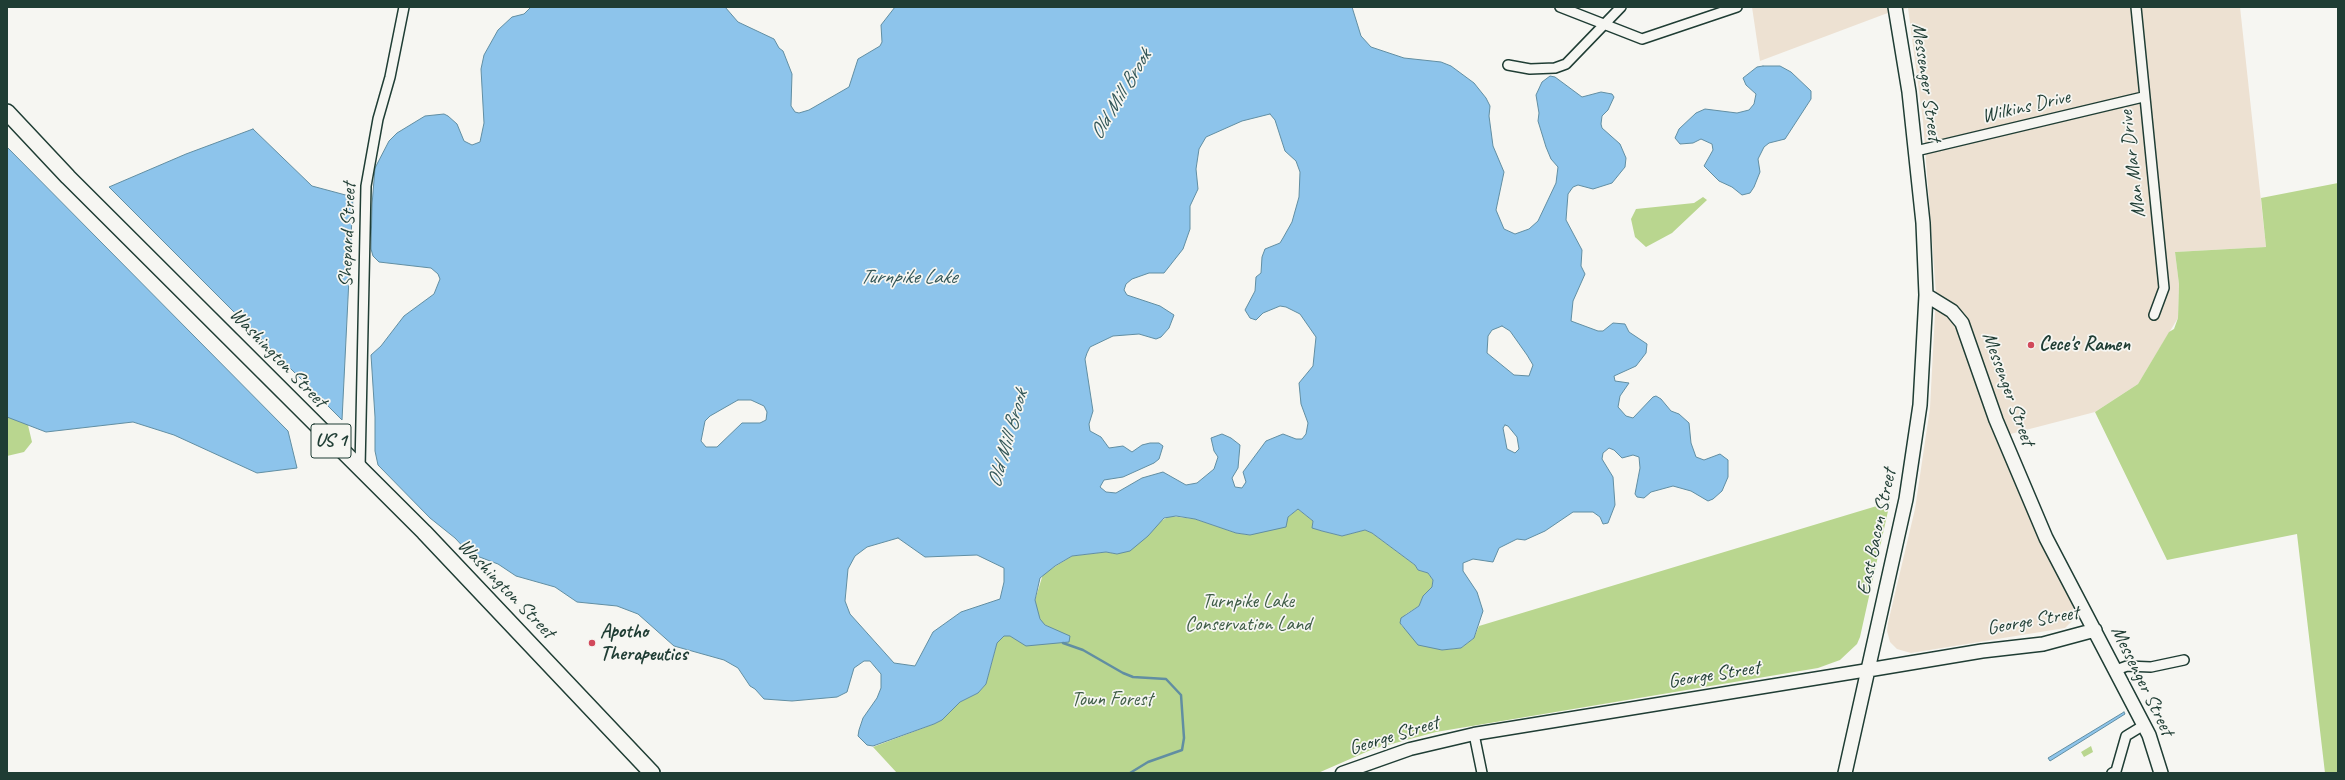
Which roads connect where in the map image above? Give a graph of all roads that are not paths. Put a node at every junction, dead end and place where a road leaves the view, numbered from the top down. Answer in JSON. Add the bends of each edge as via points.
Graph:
{"nodes":[{"id":1,"x":404,"y":7,"type":"edge"},
{"id":2,"x":1560,"y":7,"type":"edge"},
{"id":3,"x":1621,"y":7,"type":"edge"},
{"id":4,"x":1737,"y":7,"type":"edge"},
{"id":5,"x":1895,"y":7,"type":"edge"},
{"id":6,"x":2136,"y":7,"type":"edge"},
{"id":7,"x":1604,"y":25,"type":"junction"},
{"id":8,"x":1508,"y":65,"type":"dead end"},
{"id":9,"x":2144,"y":97,"type":"junction"},
{"id":10,"x":7,"y":112,"type":"edge"},
{"id":11,"x":1916,"y":151,"type":"junction"},
{"id":12,"x":1926,"y":295,"type":"junction"},
{"id":13,"x":2154,"y":315,"type":"dead end"},
{"id":14,"x":360,"y":468,"type":"junction"},
{"id":15,"x":2095,"y":630,"type":"junction"},
{"id":16,"x":2184,"y":660,"type":"dead end"},
{"id":17,"x":1868,"y":670,"type":"junction"},
{"id":18,"x":2116,"y":670,"type":"junction"},
{"id":19,"x":2144,"y":725,"type":"junction"},
{"id":20,"x":1474,"y":734,"type":"junction"},
{"id":21,"x":652,"y":773,"type":"edge"},
{"id":22,"x":1342,"y":773,"type":"edge"},
{"id":23,"x":1482,"y":773,"type":"edge"},
{"id":24,"x":1845,"y":773,"type":"edge"},
{"id":25,"x":2112,"y":773,"type":"edge"},
{"id":26,"x":2161,"y":773,"type":"edge"}],
"edges":[{"from":1,"to":14,"type":"street","name":"Shepard Street","via":[[378,119],[366,186]]},
{"from":2,"to":7,"type":"street"},
{"from":3,"to":7,"type":"street"},
{"from":4,"to":7,"type":"street","via":[[1642,39]]},
{"from":5,"to":11,"type":"main road","name":"Messenger Street"},
{"from":6,"to":9,"type":"street","name":"Man Mar Drive"},
{"from":7,"to":8,"type":"street","via":[[1566,64],[1555,68],[1530,69]]},
{"from":9,"to":11,"type":"street","name":"Wilkins Drive"},
{"from":9,"to":13,"type":"street","name":"Man Mar Drive","via":[[2164,288]]},
{"from":10,"to":14,"type":"main road","name":"Washington Street","number":"US 1","via":[[68,177]]},
{"from":11,"to":12,"type":"main road","name":"Messenger Street"},
{"from":12,"to":15,"type":"main road","name":"Messenger Street","via":[[1952,311],[1962,323],[1996,420],[2046,538]]},
{"from":12,"to":17,"type":"main road","name":"East Bacon Street","via":[[1920,405],[1914,455],[1897,545]]},
{"from":14,"to":21,"type":"main road","name":"Washington Street","number":"US 1"},
{"from":15,"to":17,"type":"main road","name":"George Street","via":[[2043,644],[1982,651]]},
{"from":15,"to":18,"type":"main road","name":"Messenger Street"},
{"from":16,"to":18,"type":"street","via":[[2151,667],[2127,666]]},
{"from":17,"to":20,"type":"street","name":"George Street"},
{"from":17,"to":24,"type":"main road","name":"East Bacon Street"},
{"from":18,"to":19,"type":"main road","name":"Messenger Street"},
{"from":19,"to":25,"type":"street","via":[[2126,736],[2116,771]]},
{"from":19,"to":26,"type":"main road","name":"Messenger Street","via":[[2151,738]]},
{"from":20,"to":22,"type":"street","name":"George Street","via":[[1410,749]]},
{"from":20,"to":23,"type":"street"}]}
